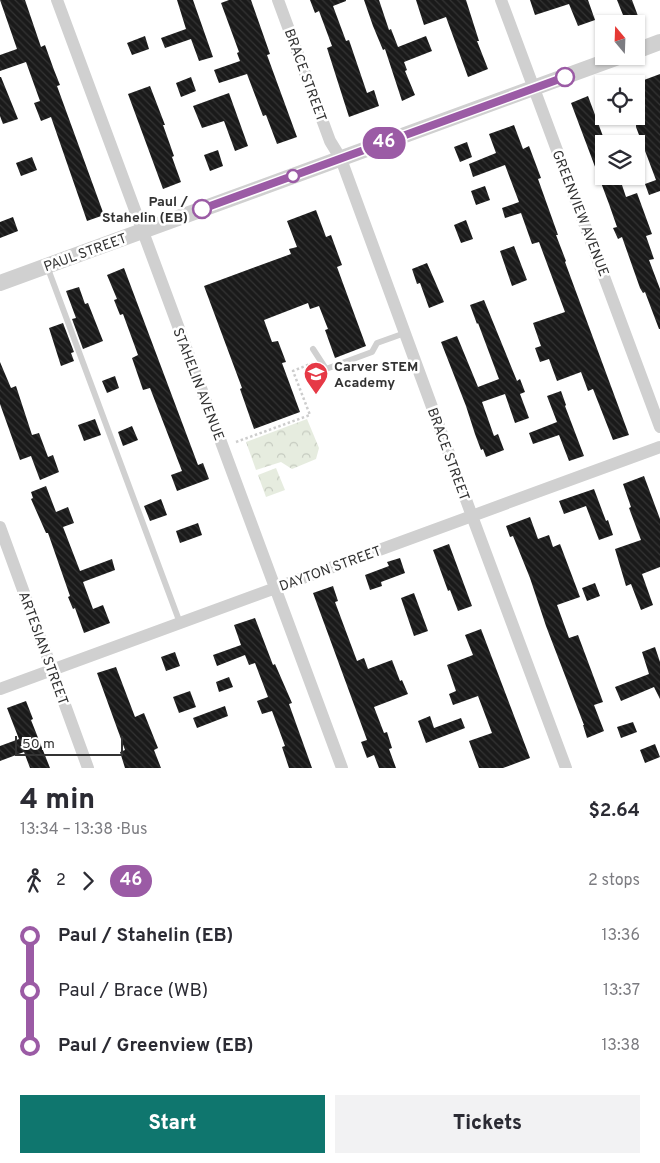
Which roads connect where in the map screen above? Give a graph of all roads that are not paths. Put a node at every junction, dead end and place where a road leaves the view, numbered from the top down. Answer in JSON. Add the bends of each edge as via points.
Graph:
{"nodes":[{"id":1,"x":57,"y":0,"type":"edge"},
{"id":2,"x":278,"y":0,"type":"edge"},
{"id":3,"x":501,"y":0,"type":"edge"},
{"id":4,"x":660,"y":42,"type":"edge"},
{"id":5,"x":645,"y":48,"type":"edge"},
{"id":6,"x":597,"y":65,"type":"edge"},
{"id":7,"x":534,"y":88,"type":"junction"},
{"id":8,"x":341,"y":159,"type":"junction"},
{"id":9,"x":142,"y":231,"type":"junction"},
{"id":10,"x":46,"y":266,"type":"junction"},
{"id":11,"x":0,"y":283,"type":"edge"},
{"id":12,"x":405,"y":333,"type":"junction"},
{"id":13,"x":313,"y":349,"type":"dead end"},
{"id":14,"x":660,"y":427,"type":"edge"},
{"id":15,"x":660,"y":447,"type":"edge"},
{"id":16,"x":472,"y":516,"type":"junction"},
{"id":17,"x":0,"y":527,"type":"edge"},
{"id":18,"x":275,"y":588,"type":"junction"},
{"id":19,"x":180,"y":623,"type":"junction"},
{"id":20,"x":52,"y":670,"type":"junction"},
{"id":21,"x":0,"y":689,"type":"edge"},
{"id":22,"x":88,"y":768,"type":"edge"},
{"id":23,"x":342,"y":768,"type":"edge"},
{"id":24,"x":566,"y":768,"type":"edge"}],
"edges":[{"from":1,"to":9,"type":"street","name":"STAHELIN AVENUE"},
{"from":2,"to":8,"type":"street","name":"BRACE STREET","via":[[330,141]]},
{"from":3,"to":7,"type":"street","name":"GREENVIEW AVENUE"},
{"from":4,"to":5,"type":"street"},
{"from":6,"to":7,"type":"street","name":"PAUL STREET"},
{"from":7,"to":8,"type":"street","name":"PAUL STREET"},
{"from":7,"to":14,"type":"street","name":"GREENVIEW AVENUE"},
{"from":8,"to":9,"type":"street","name":"PAUL STREET"},
{"from":8,"to":12,"type":"street","name":"BRACE STREET"},
{"from":9,"to":10,"type":"street","name":"PAUL STREET"},
{"from":9,"to":18,"type":"street","name":"STAHELIN AVENUE"},
{"from":10,"to":11,"type":"street","name":"PAUL STREET"},
{"from":10,"to":19,"type":"lane"},
{"from":12,"to":13,"type":"lane","via":[[377,343],[372,352],[326,370]]},
{"from":12,"to":16,"type":"street","name":"BRACE STREET"},
{"from":15,"to":16,"type":"street","name":"DAYTON STREET"},
{"from":16,"to":18,"type":"street","name":"DAYTON STREET"},
{"from":16,"to":24,"type":"street","name":"BRACE STREET"},
{"from":17,"to":20,"type":"street","name":"ARTESIAN STREET"},
{"from":18,"to":19,"type":"street","name":"DAYTON STREET"},
{"from":18,"to":23,"type":"street","name":"STAHELIN AVENUE"},
{"from":19,"to":20,"type":"street","name":"DAYTON STREET"},
{"from":20,"to":21,"type":"street","name":"DAYTON STREET"},
{"from":20,"to":22,"type":"street","name":"ARTESIAN STREET"}]}
